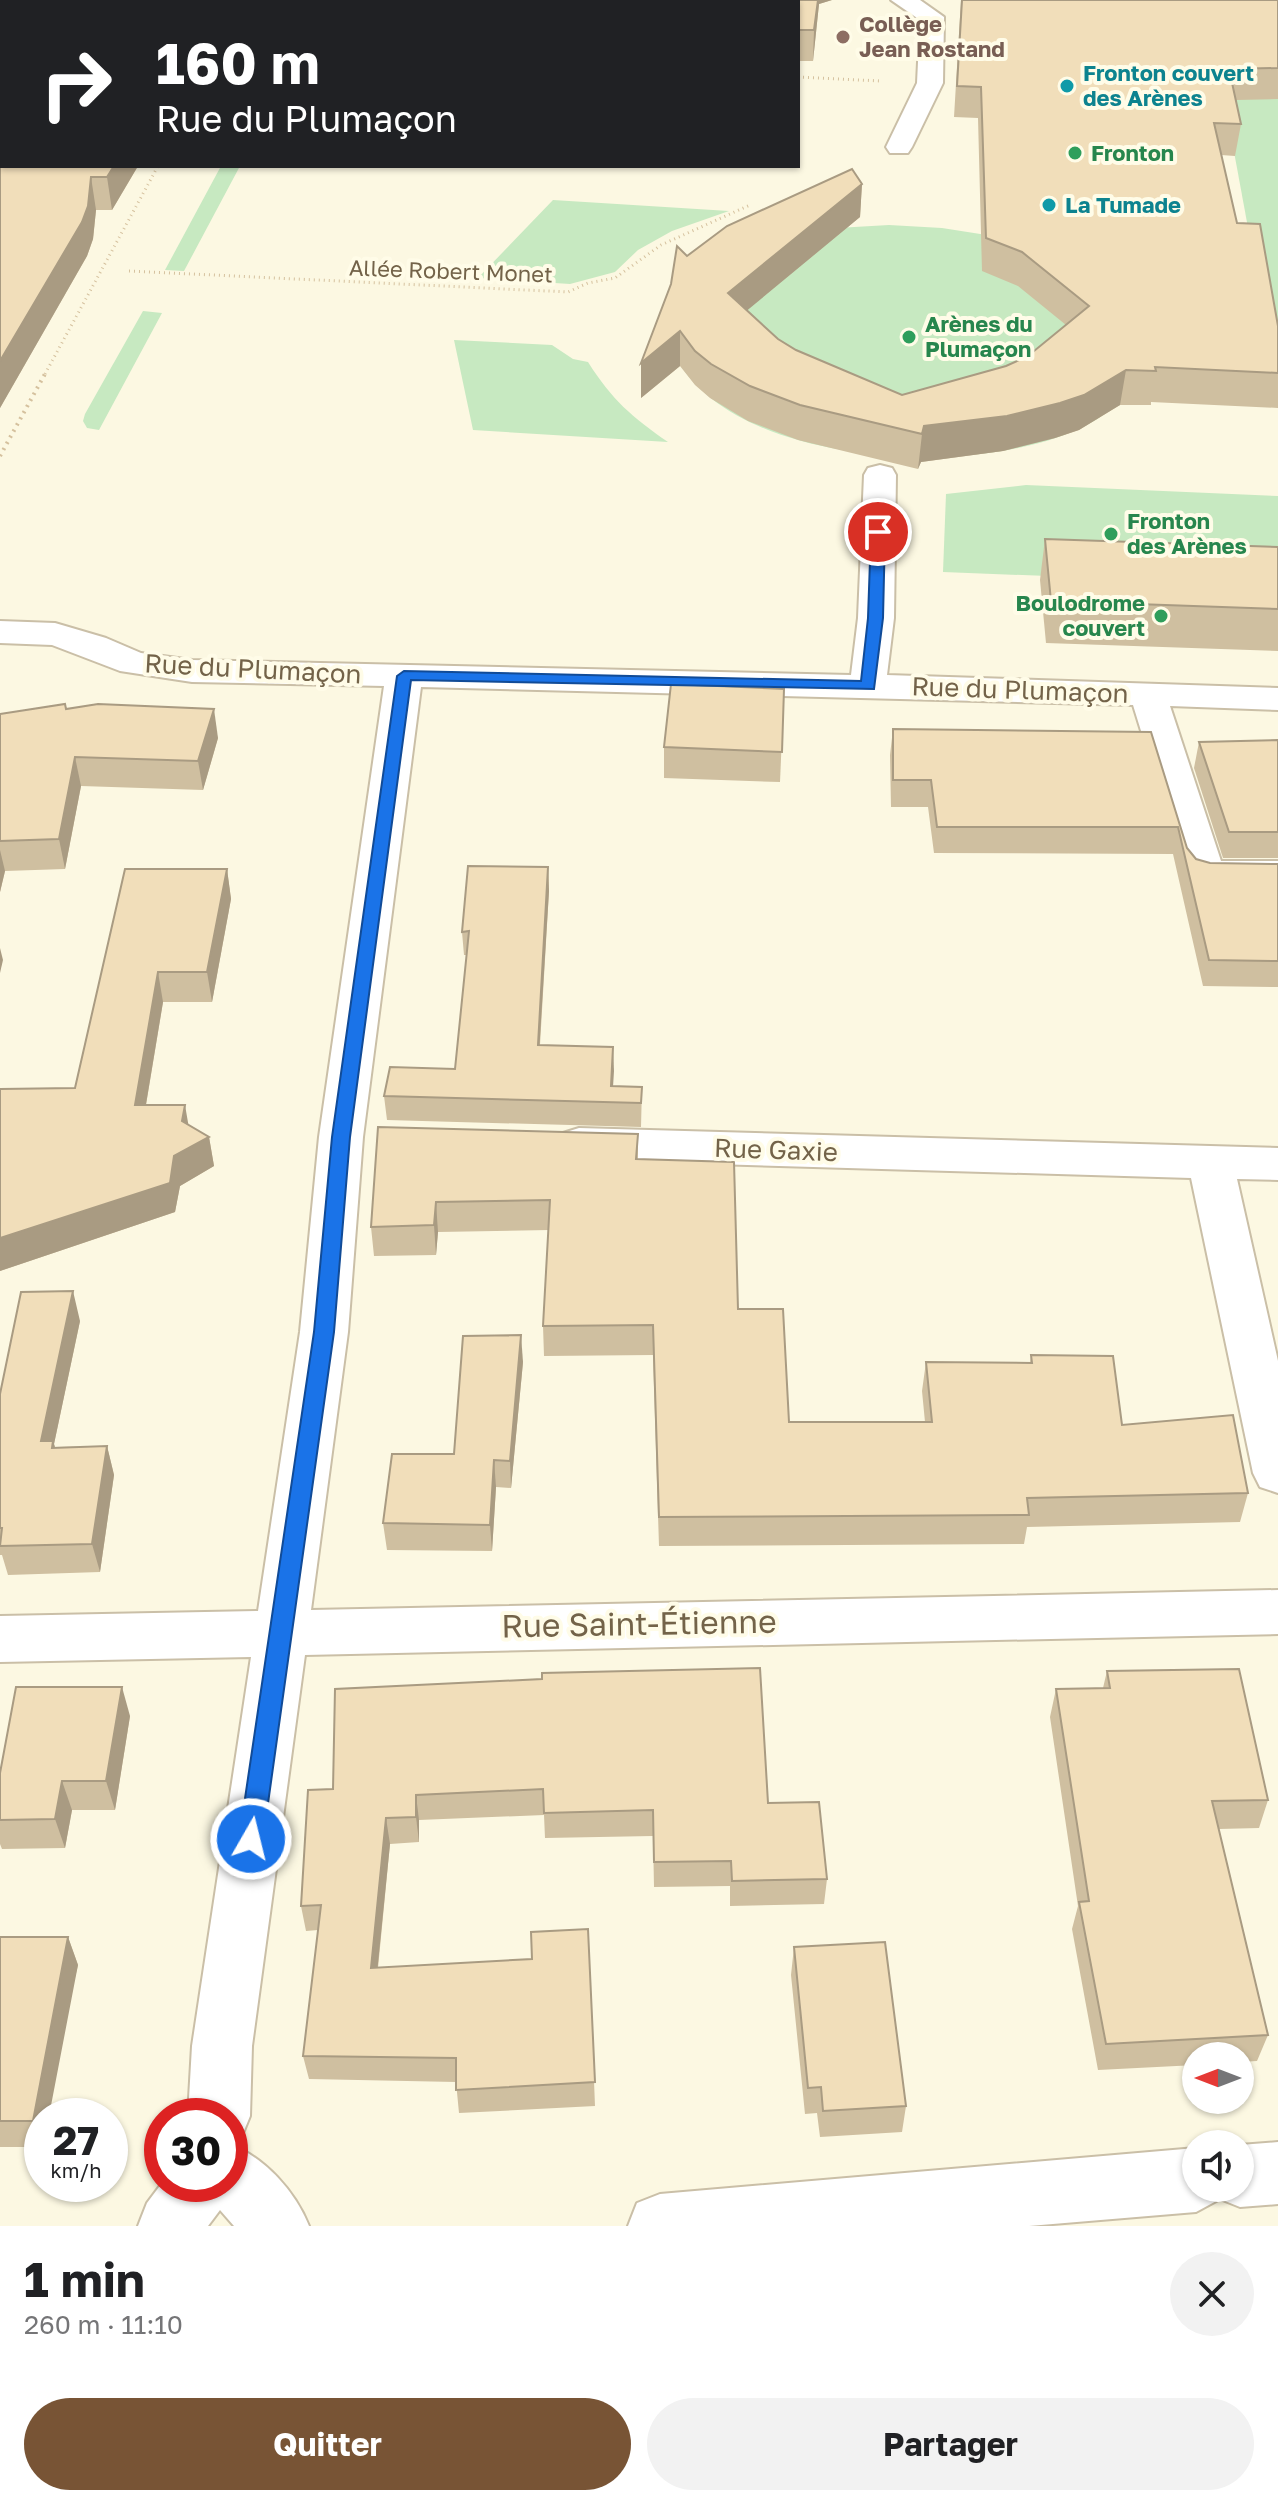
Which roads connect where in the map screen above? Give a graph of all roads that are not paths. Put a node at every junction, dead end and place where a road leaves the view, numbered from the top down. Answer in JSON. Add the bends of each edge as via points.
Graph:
{"nodes":[{"id":1,"x":903,"y":0,"type":"edge"},
{"id":2,"x":899,"y":147,"type":"dead end"},
{"id":3,"x":880,"y":475,"type":"dead end"},
{"id":4,"x":0,"y":632,"type":"edge"},
{"id":5,"x":404,"y":676,"type":"junction"},
{"id":6,"x":868,"y":686,"type":"junction"},
{"id":7,"x":1148,"y":694,"type":"junction"},
{"id":8,"x":1278,"y":699,"type":"edge"},
{"id":9,"x":1278,"y":874,"type":"edge"},
{"id":10,"x":341,"y":1137,"type":"junction"},
{"id":11,"x":388,"y":1138,"type":"edge"},
{"id":12,"x":547,"y":1143,"type":"edge"},
{"id":13,"x":1211,"y":1164,"type":"junction"},
{"id":14,"x":1278,"y":1164,"type":"edge"},
{"id":15,"x":1278,"y":1473,"type":"edge"},
{"id":16,"x":1278,"y":1612,"type":"edge"},
{"id":17,"x":280,"y":1631,"type":"junction"},
{"id":18,"x":0,"y":1639,"type":"edge"},
{"id":19,"x":220,"y":2098,"type":"edge"},
{"id":20,"x":1278,"y":2173,"type":"edge"},
{"id":21,"x":1254,"y":2175,"type":"edge"},
{"id":22,"x":1182,"y":2181,"type":"edge"},
{"id":23,"x":248,"y":2195,"type":"edge"},
{"id":24,"x":187,"y":2202,"type":"edge"},
{"id":25,"x":170,"y":2226,"type":"edge"},
{"id":26,"x":277,"y":2226,"type":"edge"},
{"id":27,"x":660,"y":2226,"type":"edge"}],
"edges":[{"from":1,"to":2,"type":"street","via":[[932,17],[930,83]]},
{"from":3,"to":6,"type":"street","via":[[876,618]]},
{"from":4,"to":5,"type":"street","name":"Rue du Plumaçon","via":[[55,634],[133,663],[192,671]]},
{"from":5,"to":6,"type":"street","name":"Rue du Plumaçon"},
{"from":5,"to":10,"type":"street"},
{"from":6,"to":7,"type":"street","name":"Rue du Plumaçon","via":[[947,681],[1005,691]]},
{"from":7,"to":8,"type":"street","name":"Rue du Plumaçon"},
{"from":7,"to":9,"type":"street","via":[[1205,873]]},
{"from":10,"to":11,"type":"street"},
{"from":10,"to":17,"type":"street","via":[[324,1332]]},
{"from":12,"to":13,"type":"street","name":"Rue Gaxie"},
{"from":13,"to":14,"type":"street","name":"Rue Gaxie"},
{"from":13,"to":15,"type":"street"},
{"from":16,"to":17,"type":"street","name":"Rue Saint-Étienne"},
{"from":17,"to":18,"type":"street","name":"Rue Saint-Étienne"},
{"from":17,"to":19,"type":"street","via":[[222,2046]]},
{"from":20,"to":21,"type":"street"},
{"from":22,"to":27,"type":"street"},
{"from":23,"to":26,"type":"street"},
{"from":24,"to":25,"type":"street"}]}
